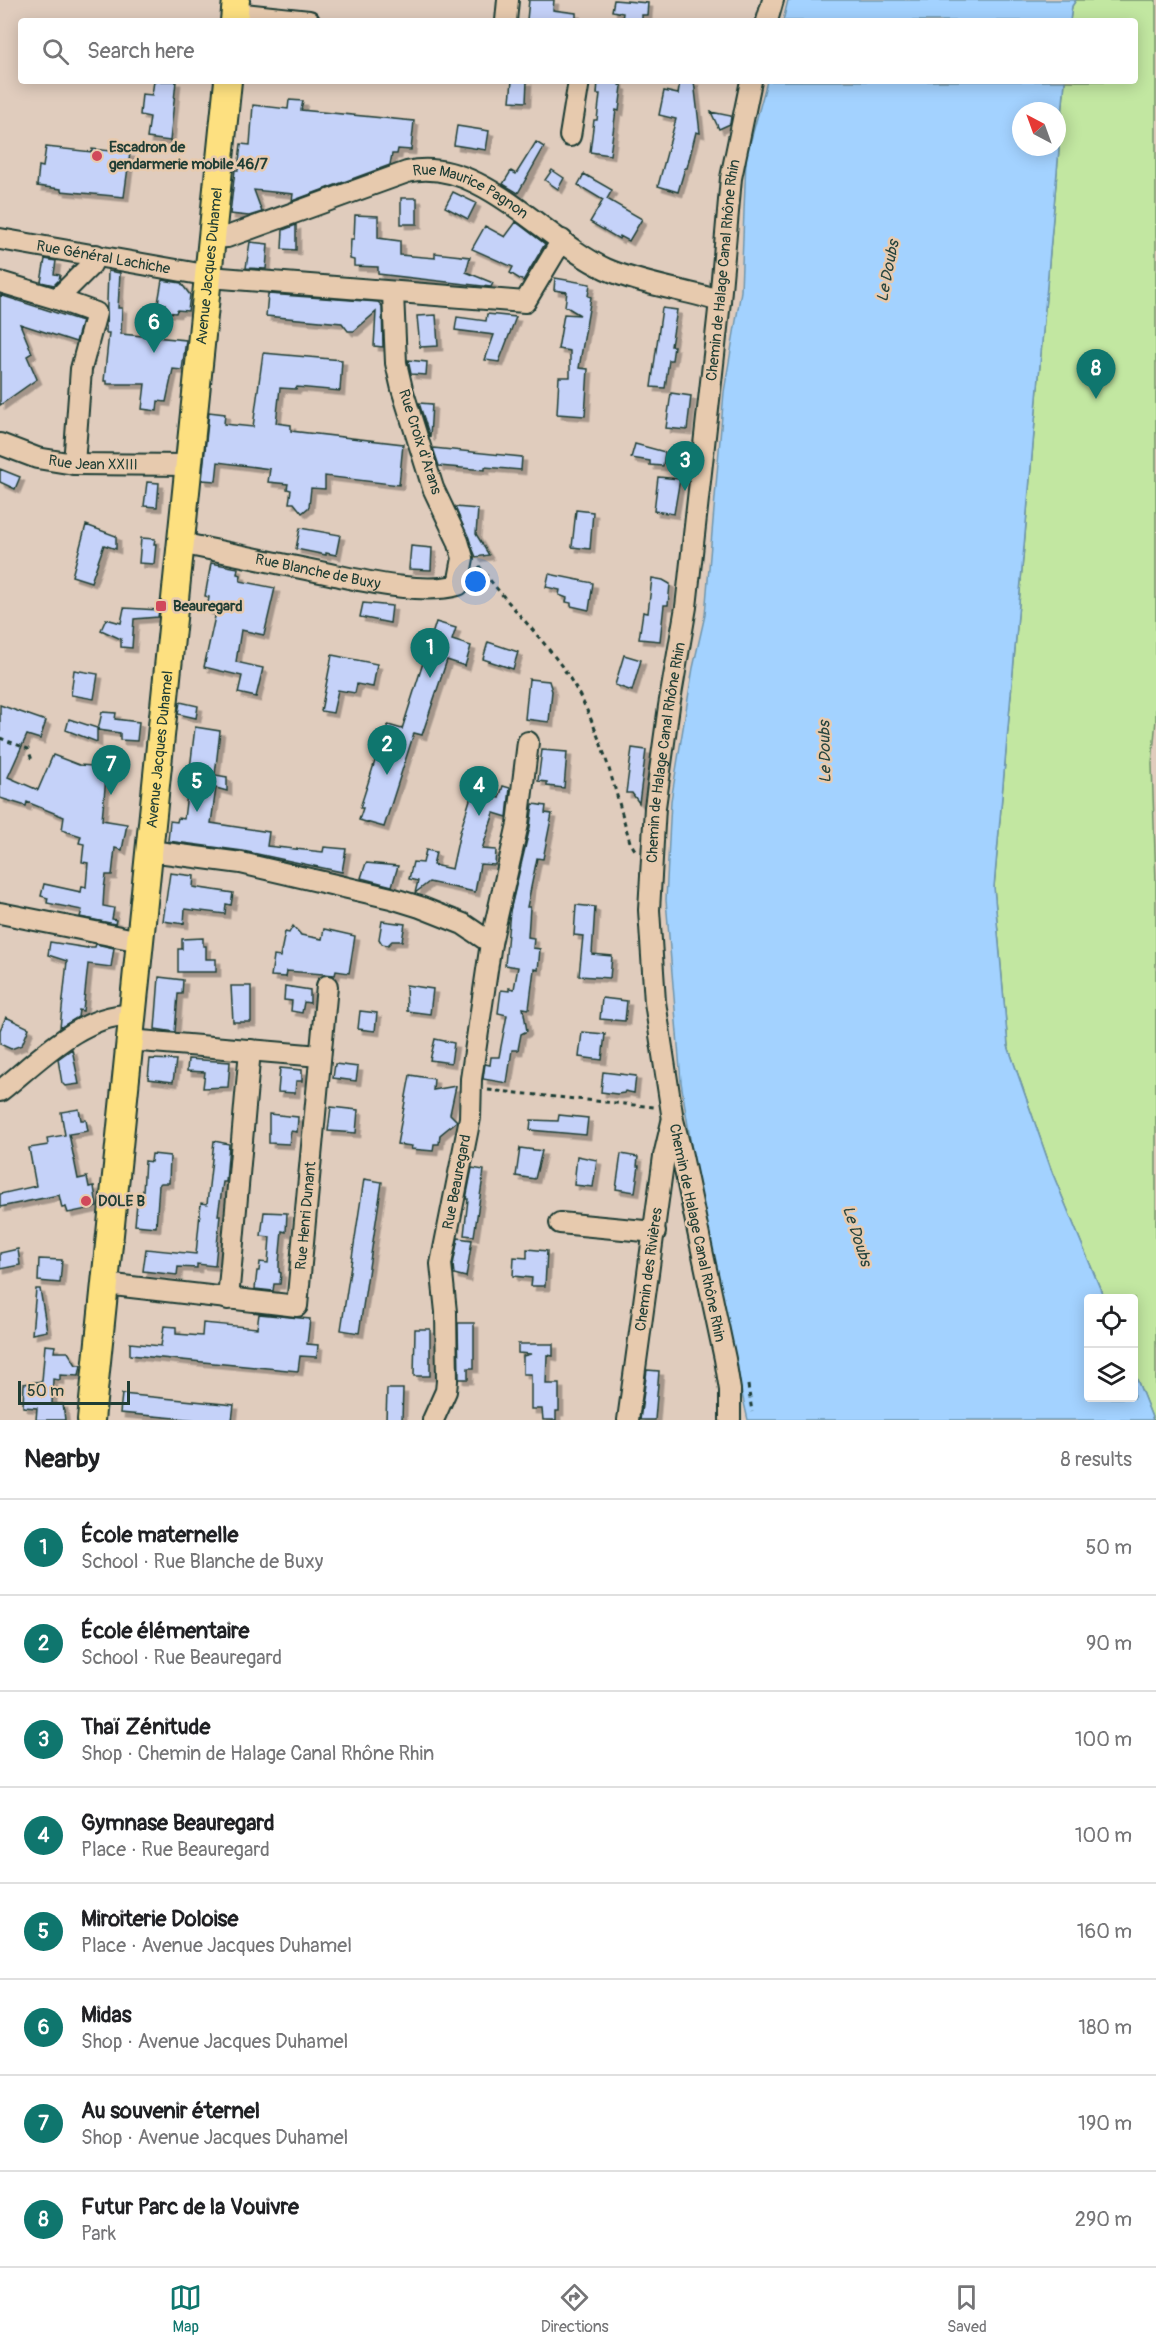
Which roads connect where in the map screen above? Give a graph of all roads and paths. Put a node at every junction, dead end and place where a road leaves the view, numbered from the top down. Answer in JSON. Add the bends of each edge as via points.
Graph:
{"nodes":[{"id":1,"x":508,"y":0,"type":"edge"},
{"id":2,"x":773,"y":0,"type":"edge"},
{"id":3,"x":235,"y":12,"type":"edge"},
{"id":4,"x":284,"y":18,"type":"edge"},
{"id":5,"x":506,"y":18,"type":"edge"},
{"id":6,"x":768,"y":18,"type":"edge"},
{"id":7,"x":228,"y":84,"type":"edge"},
{"id":8,"x":579,"y":84,"type":"edge"},
{"id":9,"x":750,"y":84,"type":"edge"},
{"id":10,"x":570,"y":136,"type":"dead end"},
{"id":11,"x":213,"y":238,"type":"junction"},
{"id":12,"x":0,"y":239,"type":"edge"},
{"id":13,"x":562,"y":240,"type":"junction"},
{"id":14,"x":96,"y":255,"type":"junction"},
{"id":15,"x":208,"y":276,"type":"junction"},
{"id":16,"x":0,"y":282,"type":"edge"},
{"id":17,"x":393,"y":293,"type":"junction"},
{"id":18,"x":57,"y":299,"type":"junction"},
{"id":19,"x":720,"y":301,"type":"junction"},
{"id":20,"x":0,"y":444,"type":"edge"},
{"id":21,"x":74,"y":464,"type":"junction"},
{"id":22,"x":189,"y":465,"type":"junction"},
{"id":23,"x":180,"y":543,"type":"junction"},
{"id":24,"x":463,"y":558,"type":"junction"},
{"id":25,"x":0,"y":738,"type":"edge"},
{"id":26,"x":528,"y":742,"type":"dead end"},
{"id":27,"x":33,"y":763,"type":"dead end"},
{"id":28,"x":150,"y":851,"type":"junction"},
{"id":29,"x":650,"y":875,"type":"junction"},
{"id":30,"x":0,"y":913,"type":"edge"},
{"id":31,"x":140,"y":941,"type":"junction"},
{"id":32,"x":491,"y":943,"type":"junction"},
{"id":33,"x":327,"y":986,"type":"dead end"},
{"id":34,"x":132,"y":1015,"type":"junction"},
{"id":35,"x":129,"y":1040,"type":"junction"},
{"id":36,"x":250,"y":1050,"type":"junction"},
{"id":37,"x":320,"y":1056,"type":"junction"},
{"id":38,"x":471,"y":1088,"type":"junction"},
{"id":39,"x":0,"y":1091,"type":"edge"},
{"id":40,"x":672,"y":1114,"type":"junction"},
{"id":41,"x":560,"y":1223,"type":"dead end"},
{"id":42,"x":655,"y":1232,"type":"junction"},
{"id":43,"x":105,"y":1284,"type":"junction"},
{"id":44,"x":228,"y":1299,"type":"junction"},
{"id":45,"x":748,"y":1385,"type":"dead end"},
{"id":46,"x":752,"y":1412,"type":"dead end"},
{"id":47,"x":91,"y":1420,"type":"edge"},
{"id":48,"x":433,"y":1420,"type":"edge"},
{"id":49,"x":628,"y":1420,"type":"edge"},
{"id":50,"x":730,"y":1420,"type":"edge"}],
"edges":[{"from":1,"to":5,"type":"street"},
{"from":2,"to":6,"type":"street"},
{"from":3,"to":4,"type":"street"},
{"from":7,"to":11,"type":"main road","name":"Avenue Jacques Duhamel"},
{"from":8,"to":10,"type":"street"},
{"from":9,"to":19,"type":"street","name":"Chemin de Halage Canal Rhône Rhin","via":[[731,178]]},
{"from":11,"to":13,"type":"street","name":"Rue Maurice Pagnon","via":[[227,237],[407,172],[426,169],[470,180]]},
{"from":11,"to":15,"type":"main road","name":"Avenue Jacques Duhamel"},
{"from":12,"to":14,"type":"street","name":"Rue Général Lachiche"},
{"from":13,"to":17,"type":"street","name":"Rue Général Lachiche","via":[[525,302]]},
{"from":13,"to":19,"type":"street","name":"Rue Maurice Pagnon","via":[[607,269]]},
{"from":14,"to":15,"type":"street","name":"Rue Général Lachiche"},
{"from":14,"to":18,"type":"street"},
{"from":15,"to":17,"type":"street","name":"Rue Général Lachiche"},
{"from":15,"to":22,"type":"main road","name":"Avenue Jacques Duhamel"},
{"from":16,"to":18,"type":"street"},
{"from":17,"to":24,"type":"street","name":"Rue Croix d'Arans","via":[[396,363],[406,406],[433,488]]},
{"from":18,"to":21,"type":"street","via":[[96,314],[81,369]]},
{"from":19,"to":29,"type":"street","name":"Chemin de Halage Canal Rhône Rhin","via":[[686,607],[655,807]]},
{"from":20,"to":21,"type":"street","name":"Rue Jean XXIII","via":[[37,458]]},
{"from":21,"to":22,"type":"street","name":"Rue Jean XXIII"},
{"from":22,"to":23,"type":"main road","name":"Avenue Jacques Duhamel"},
{"from":23,"to":24,"type":"street","name":"Rue Blanche de Buxy","via":[[409,586],[458,585]]},
{"from":23,"to":28,"type":"main road","name":"Avenue Jacques Duhamel"},
{"from":24,"to":29,"type":"path","via":[[472,556],[572,683],[600,739],[630,842]]},
{"from":25,"to":27,"type":"path","via":[[28,749]]},
{"from":26,"to":32,"type":"street","name":"Rue Beauregard","via":[[518,824]]},
{"from":28,"to":31,"type":"main road","name":"Avenue Jacques Duhamel"},
{"from":28,"to":32,"type":"street","via":[[241,864],[391,898],[463,924]]},
{"from":29,"to":40,"type":"street","name":"Chemin de Halage Canal Rhône Rhin","via":[[655,1002]]},
{"from":30,"to":31,"type":"street"},
{"from":31,"to":34,"type":"main road","name":"Avenue Jacques Duhamel"},
{"from":32,"to":38,"type":"street","name":"Rue Beauregard"},
{"from":33,"to":37,"type":"street","name":"Rue Henri Dunant"},
{"from":34,"to":35,"type":"main road","name":"Avenue Jacques Duhamel"},
{"from":34,"to":39,"type":"street","via":[[111,1016],[83,1027]]},
{"from":35,"to":36,"type":"street"},
{"from":35,"to":43,"type":"main road","name":"Avenue Jacques Duhamel"},
{"from":36,"to":37,"type":"street"},
{"from":36,"to":44,"type":"street"},
{"from":37,"to":44,"type":"street","name":"Rue Henri Dunant","via":[[297,1306]]},
{"from":38,"to":40,"type":"path"},
{"from":38,"to":48,"type":"street","name":"Rue Beauregard","via":[[470,1118],[441,1264],[447,1381]]},
{"from":40,"to":42,"type":"street","name":"Chemin des Rivières"},
{"from":40,"to":50,"type":"street","name":"Chemin de Halage Canal Rhône Rhin","via":[[725,1359]]},
{"from":41,"to":42,"type":"street"},
{"from":42,"to":49,"type":"street","name":"Chemin des Rivières"},
{"from":43,"to":44,"type":"street","name":"Rue Henri Dunant"},
{"from":43,"to":47,"type":"main road","name":"Avenue Jacques Duhamel"},
{"from":45,"to":46,"type":"path"}]}
